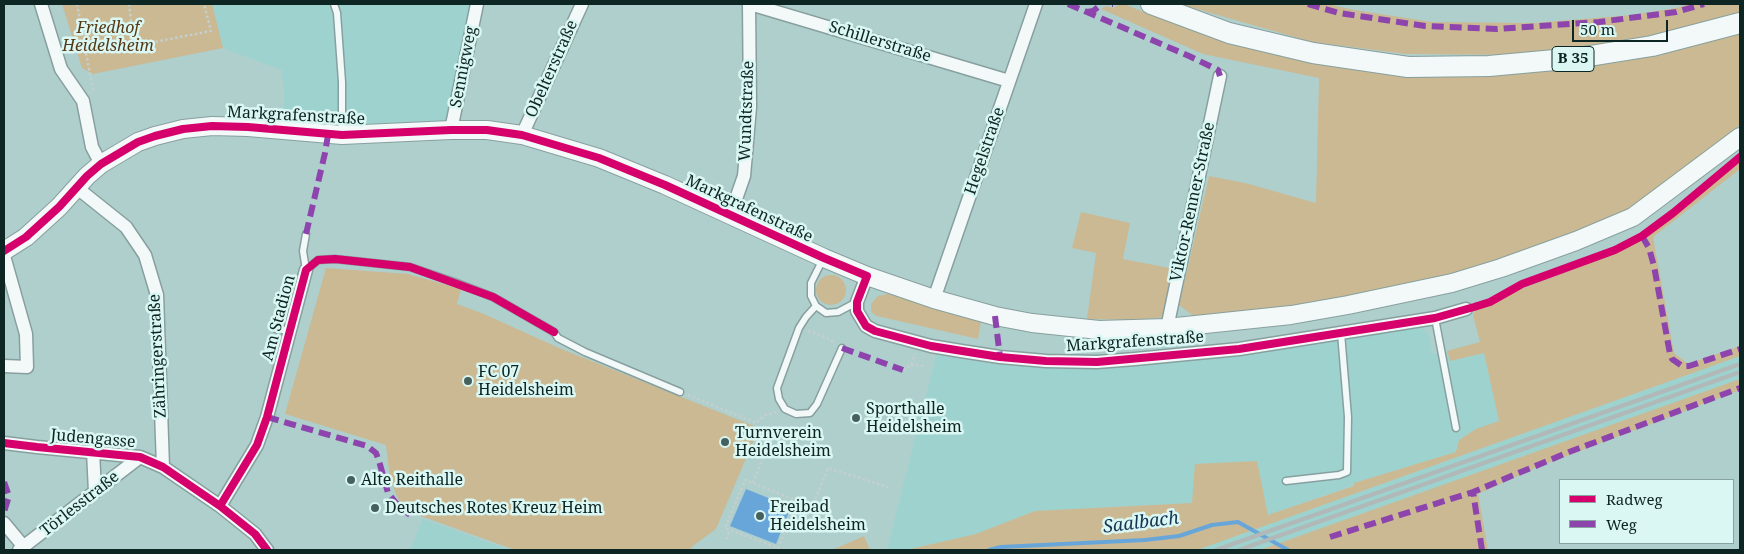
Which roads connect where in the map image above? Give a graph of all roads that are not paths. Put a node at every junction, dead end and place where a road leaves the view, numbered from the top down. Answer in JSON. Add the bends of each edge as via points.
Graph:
{"nodes":[{"id":1,"x":41,"y":4,"type":"edge"},
{"id":2,"x":334,"y":4,"type":"edge"},
{"id":3,"x":477,"y":4,"type":"edge"},
{"id":4,"x":582,"y":4,"type":"edge"},
{"id":5,"x":750,"y":4,"type":"edge"},
{"id":6,"x":1036,"y":4,"type":"edge"},
{"id":7,"x":1151,"y":4,"type":"edge"},
{"id":8,"x":1740,"y":23,"type":"edge"},
{"id":9,"x":1220,"y":76,"type":"dead end"},
{"id":10,"x":1009,"y":81,"type":"junction"},
{"id":11,"x":451,"y":130,"type":"junction"},
{"id":12,"x":342,"y":135,"type":"junction"},
{"id":13,"x":522,"y":135,"type":"junction"},
{"id":14,"x":1740,"y":137,"type":"edge"},
{"id":15,"x":101,"y":164,"type":"junction"},
{"id":16,"x":76,"y":187,"type":"junction"},
{"id":17,"x":730,"y":216,"type":"junction"},
{"id":18,"x":306,"y":234,"type":"dead end"},
{"id":19,"x":4,"y":251,"type":"edge"},
{"id":20,"x":4,"y":256,"type":"edge"},
{"id":21,"x":824,"y":258,"type":"junction"},
{"id":22,"x":306,"y":270,"type":"junction"},
{"id":23,"x":867,"y":276,"type":"junction"},
{"id":24,"x":934,"y":299,"type":"junction"},
{"id":25,"x":857,"y":302,"type":"junction"},
{"id":26,"x":816,"y":306,"type":"junction"},
{"id":27,"x":1466,"y":309,"type":"dead end"},
{"id":28,"x":1436,"y":318,"type":"junction"},
{"id":29,"x":276,"y":328,"type":"dead end"},
{"id":30,"x":1167,"y":328,"type":"junction"},
{"id":31,"x":290,"y":331,"type":"junction"},
{"id":32,"x":1340,"y":333,"type":"junction"},
{"id":33,"x":842,"y":348,"type":"road end"},
{"id":34,"x":4,"y":366,"type":"edge"},
{"id":35,"x":680,"y":392,"type":"road end"},
{"id":36,"x":1456,"y":428,"type":"dead end"},
{"id":37,"x":4,"y":443,"type":"edge"},
{"id":38,"x":93,"y":451,"type":"junction"},
{"id":39,"x":140,"y":457,"type":"junction"},
{"id":40,"x":163,"y":467,"type":"junction"},
{"id":41,"x":1286,"y":481,"type":"dead end"},
{"id":42,"x":95,"y":492,"type":"junction"},
{"id":43,"x":220,"y":506,"type":"junction"},
{"id":44,"x":4,"y":523,"type":"edge"},
{"id":45,"x":22,"y":549,"type":"edge"},
{"id":46,"x":267,"y":550,"type":"edge"}],
"edges":[{"from":1,"to":15,"type":"street","via":[[61,69],[82,101],[92,147]]},
{"from":2,"to":12,"type":"lane","via":[[342,82]]},
{"from":3,"to":11,"type":"street","name":"Sennigweg"},
{"from":4,"to":13,"type":"street","name":"Obelterstraße"},
{"from":5,"to":10,"type":"street","name":"Schillerstraße"},
{"from":5,"to":17,"type":"street","name":"Wundtstraße","via":[[750,107],[744,176]]},
{"from":6,"to":10,"type":"street","name":"Hegelstraße"},
{"from":7,"to":8,"type":"main road","number":"B 35","via":[[1229,33],[1312,53],[1408,66],[1489,66],[1577,58],[1652,46]]},
{"from":9,"to":30,"type":"street","name":"Viktor-Renner-Straße"},
{"from":10,"to":24,"type":"street","name":"Hegelstraße"},
{"from":11,"to":12,"type":"street","name":"Markgrafenstraße"},
{"from":11,"to":13,"type":"street","name":"Markgrafenstraße","via":[[487,130]]},
{"from":12,"to":15,"type":"street","name":"Markgrafenstraße","via":[[212,126],[155,136]]},
{"from":13,"to":17,"type":"street","name":"Markgrafenstraße","via":[[599,158]]},
{"from":14,"to":30,"type":"street","name":"Markgrafenstraße","via":[[1633,217],[1576,241],[1452,283],[1291,315]]},
{"from":15,"to":16,"type":"street","name":"Markgrafenstraße"},
{"from":16,"to":19,"type":"street","name":"Markgrafenstraße","via":[[59,207]]},
{"from":16,"to":40,"type":"street","name":"Zähringerstraße","via":[[126,227],[145,255],[157,295]]},
{"from":17,"to":21,"type":"street","name":"Markgrafenstraße"},
{"from":18,"to":22,"type":"lane","via":[[303,251]]},
{"from":20,"to":34,"type":"street","via":[[26,334],[27,367]]},
{"from":21,"to":23,"type":"street","name":"Markgrafenstraße"},
{"from":21,"to":26,"type":"lane","via":[[811,283],[811,296]]},
{"from":22,"to":31,"type":"street","name":"Am Stadion"},
{"from":22,"to":35,"type":"lane","name":"Am Stadion","via":[[318,260],[335,259],[410,267],[493,297],[585,352]]},
{"from":23,"to":24,"type":"street","name":"Markgrafenstraße"},
{"from":23,"to":25,"type":"street"},
{"from":24,"to":30,"type":"street","name":"Markgrafenstraße","via":[[1032,323],[1099,330]]},
{"from":25,"to":26,"type":"lane","via":[[838,312],[826,313]]},
{"from":25,"to":32,"type":"street","name":"Markgrafenstraße","via":[[860,318],[875,331],[918,343],[1046,361],[1097,362],[1239,349]]},
{"from":26,"to":33,"type":"lane","via":[[799,328],[777,388],[784,409],[796,414],[810,414]]},
{"from":27,"to":28,"type":"street","name":"Markgrafenstraße"},
{"from":28,"to":32,"type":"street","name":"Markgrafenstraße"},
{"from":28,"to":36,"type":"lane"},
{"from":29,"to":31,"type":"lane"},
{"from":31,"to":43,"type":"street","name":"Am Stadion","via":[[257,445]]},
{"from":32,"to":41,"type":"lane","via":[[1348,417],[1347,472]]},
{"from":37,"to":38,"type":"street","name":"Judengasse"},
{"from":38,"to":39,"type":"street","name":"Judengasse"},
{"from":38,"to":42,"type":"street"},
{"from":39,"to":40,"type":"street","name":"Judengasse"},
{"from":39,"to":42,"type":"street","name":"Törlesstraße"},
{"from":40,"to":43,"type":"street","name":"Judengasse"},
{"from":42,"to":45,"type":"street","name":"Törlesstraße"},
{"from":43,"to":46,"type":"street","name":"Judengasse","via":[[255,534]]},
{"from":44,"to":45,"type":"street"}]}
